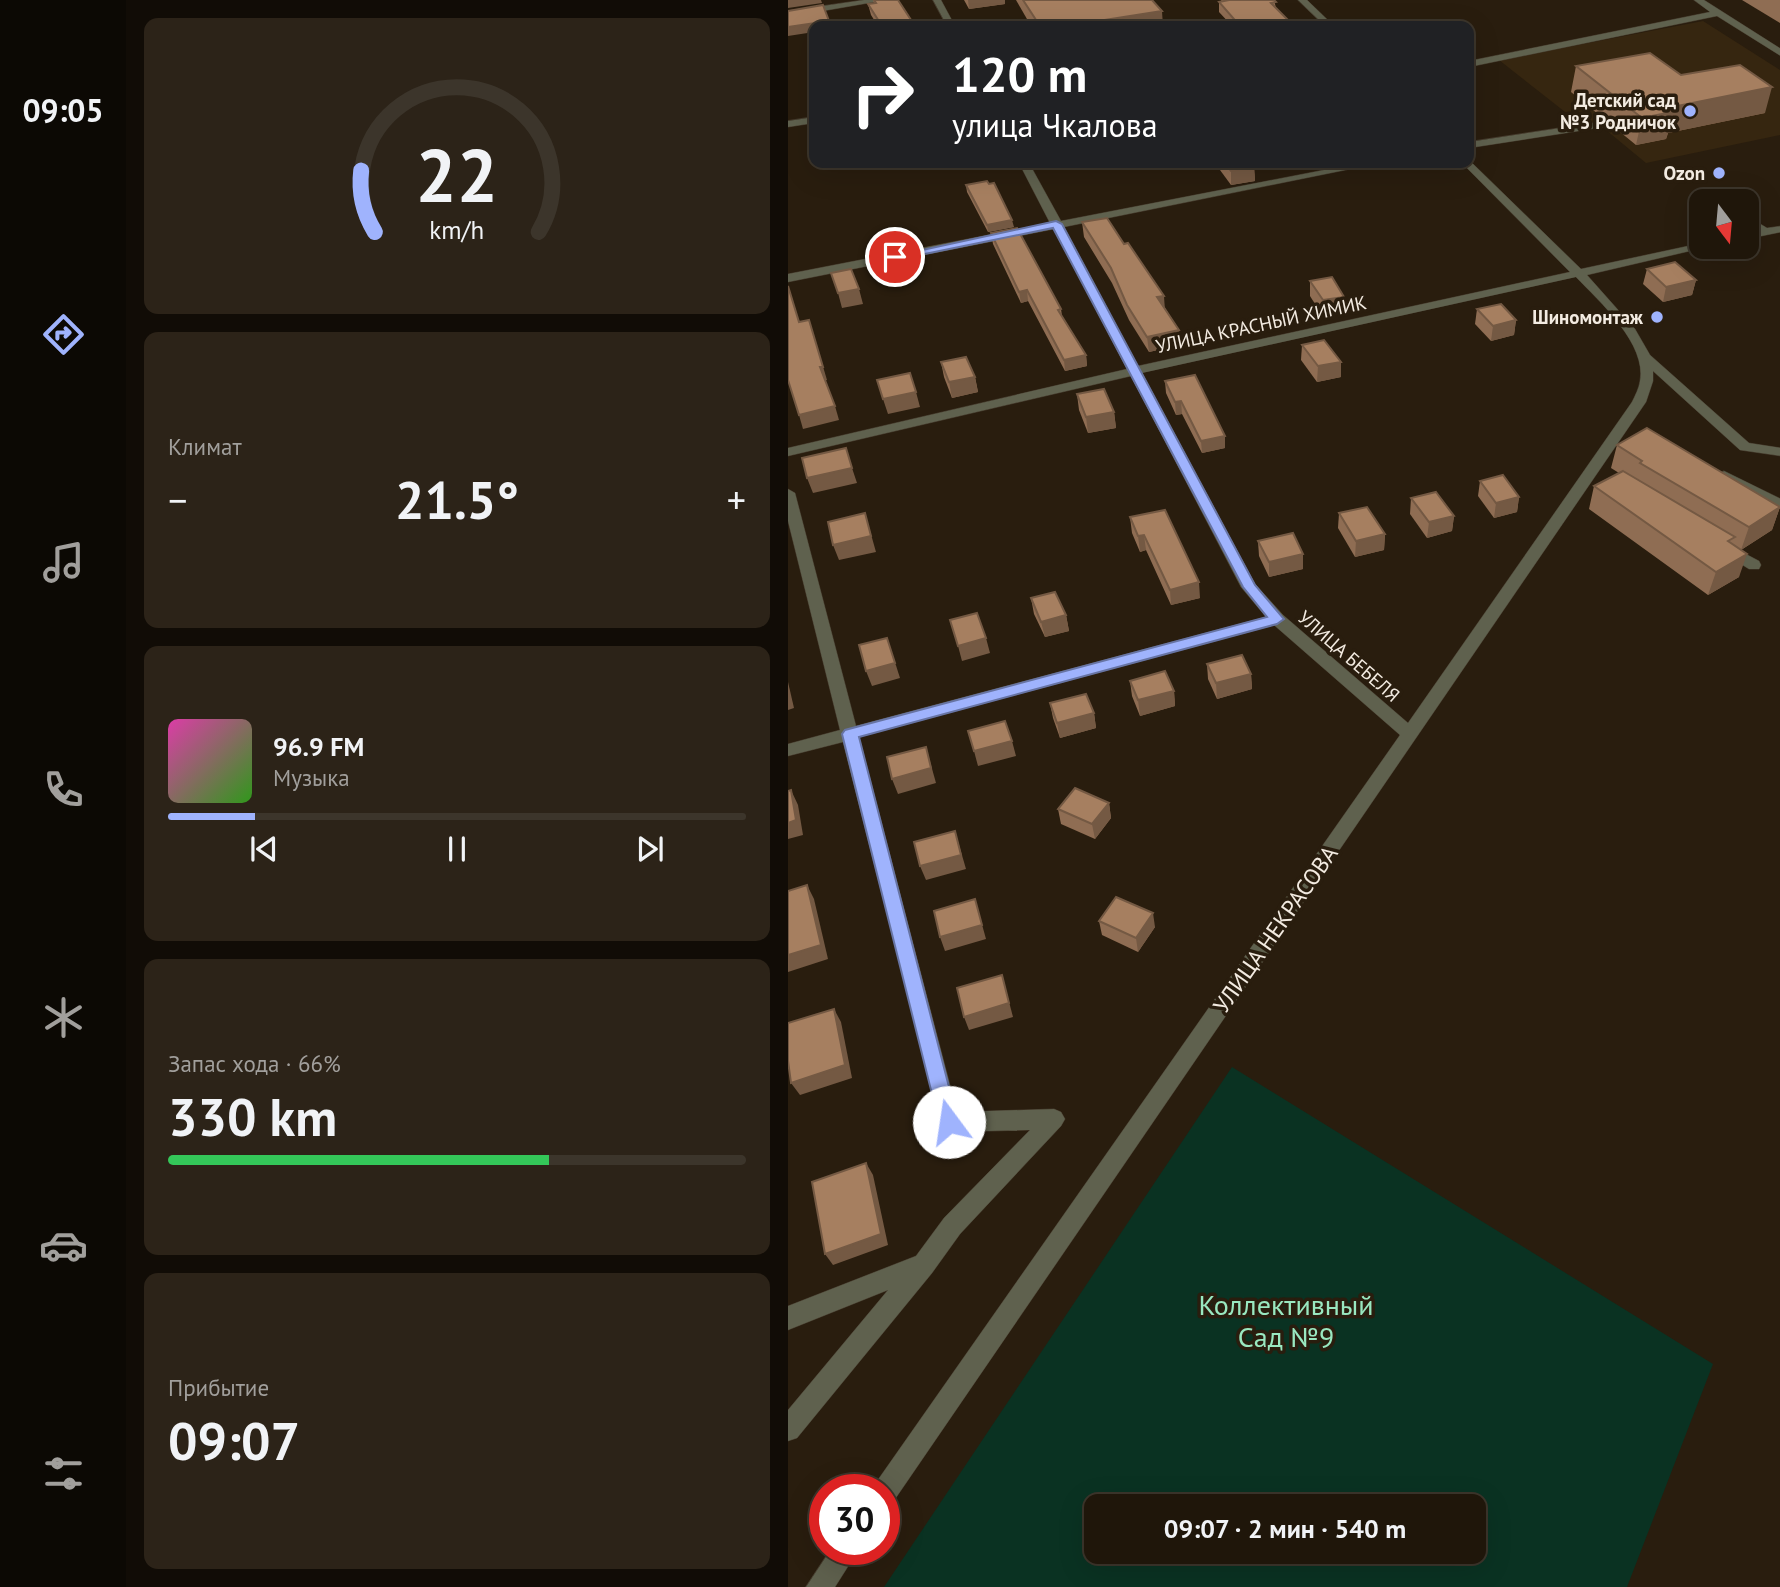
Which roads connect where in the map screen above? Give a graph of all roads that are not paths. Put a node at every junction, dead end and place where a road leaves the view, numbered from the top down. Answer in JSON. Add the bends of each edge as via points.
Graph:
{"nodes":[{"id":1,"x":882,"y":0,"type":"edge"},
{"id":2,"x":937,"y":0,"type":"edge"},
{"id":3,"x":1302,"y":0,"type":"edge"},
{"id":4,"x":1698,"y":0,"type":"edge"},
{"id":5,"x":1718,"y":13,"type":"junction"},
{"id":6,"x":788,"y":14,"type":"edge"},
{"id":7,"x":948,"y":21,"type":"edge"},
{"id":8,"x":1325,"y":21,"type":"edge"},
{"id":9,"x":1780,"y":53,"type":"edge"},
{"id":10,"x":1474,"y":63,"type":"edge"},
{"id":11,"x":809,"y":121,"type":"edge"},
{"id":12,"x":788,"y":124,"type":"edge"},
{"id":13,"x":1600,"y":125,"type":"dead end"},
{"id":14,"x":1474,"y":144,"type":"edge"},
{"id":15,"x":1027,"y":168,"type":"edge"},
{"id":16,"x":1349,"y":168,"type":"edge"},
{"id":17,"x":1472,"y":168,"type":"edge"},
{"id":18,"x":1056,"y":224,"type":"junction"},
{"id":19,"x":1759,"y":228,"type":"edge"},
{"id":20,"x":1780,"y":229,"type":"edge"},
{"id":21,"x":1765,"y":232,"type":"junction"},
{"id":22,"x":1759,"y":233,"type":"edge"},
{"id":23,"x":1689,"y":249,"type":"edge"},
{"id":24,"x":1578,"y":273,"type":"junction"},
{"id":25,"x":788,"y":278,"type":"edge"},
{"id":26,"x":1645,"y":357,"type":"junction"},
{"id":27,"x":1135,"y":371,"type":"junction"},
{"id":28,"x":788,"y":452,"type":"edge"},
{"id":29,"x":1780,"y":452,"type":"edge"},
{"id":30,"x":1716,"y":471,"type":"edge"},
{"id":31,"x":788,"y":493,"type":"edge"},
{"id":32,"x":1780,"y":505,"type":"edge"},
{"id":33,"x":1708,"y":538,"type":"edge"},
{"id":34,"x":1753,"y":565,"type":"dead end"},
{"id":35,"x":1277,"y":619,"type":"junction"},
{"id":36,"x":850,"y":734,"type":"junction"},
{"id":37,"x":1410,"y":734,"type":"junction"},
{"id":38,"x":788,"y":750,"type":"edge"},
{"id":39,"x":924,"y":1265,"type":"junction"},
{"id":40,"x":788,"y":1318,"type":"edge"},
{"id":41,"x":788,"y":1429,"type":"edge"},
{"id":42,"x":897,"y":1474,"type":"edge"},
{"id":43,"x":835,"y":1565,"type":"edge"},
{"id":44,"x":820,"y":1587,"type":"edge"}],
"edges":[{"from":1,"to":6,"type":"street"},
{"from":2,"to":7,"type":"street"},
{"from":3,"to":8,"type":"street"},
{"from":4,"to":5,"type":"street"},
{"from":5,"to":9,"type":"street"},
{"from":5,"to":10,"type":"street"},
{"from":11,"to":12,"type":"street"},
{"from":13,"to":14,"type":"street"},
{"from":15,"to":18,"type":"street","name":"УЛИЦА БЕБЕЛЯ"},
{"from":16,"to":18,"type":"street"},
{"from":17,"to":24,"type":"street"},
{"from":18,"to":25,"type":"street"},
{"from":18,"to":27,"type":"street","name":"УЛИЦА БЕБЕЛЯ"},
{"from":19,"to":21,"type":"street"},
{"from":20,"to":21,"type":"street"},
{"from":21,"to":22,"type":"street"},
{"from":23,"to":24,"type":"street","name":"УЛИЦА КРАСНЫЙ ХИМИК"},
{"from":24,"to":26,"type":"street","via":[[1631,332]]},
{"from":24,"to":27,"type":"street","name":"УЛИЦА КРАСНЫЙ ХИМИК"},
{"from":26,"to":29,"type":"street","via":[[1745,447]]},
{"from":26,"to":37,"type":"street","name":"УЛИЦА НЕКРАСОВА","via":[[1647,382],[1630,427]]},
{"from":27,"to":28,"type":"street","name":"УЛИЦА КРАСНЫЙ ХИМИК"},
{"from":27,"to":35,"type":"street","name":"УЛИЦА БЕБЕЛЯ","via":[[1249,587]]},
{"from":30,"to":32,"type":"street"},
{"from":31,"to":36,"type":"street"},
{"from":33,"to":34,"type":"street"},
{"from":35,"to":36,"type":"street"},
{"from":35,"to":37,"type":"street","name":"УЛИЦА БЕБЕЛЯ"},
{"from":36,"to":38,"type":"street"},
{"from":36,"to":39,"type":"street","via":[[949,1122],[1054,1119],[952,1227]]},
{"from":37,"to":42,"type":"street","name":"УЛИЦА НЕКРАСОВА"},
{"from":39,"to":40,"type":"street"},
{"from":39,"to":41,"type":"street"},
{"from":43,"to":44,"type":"street"}]}
